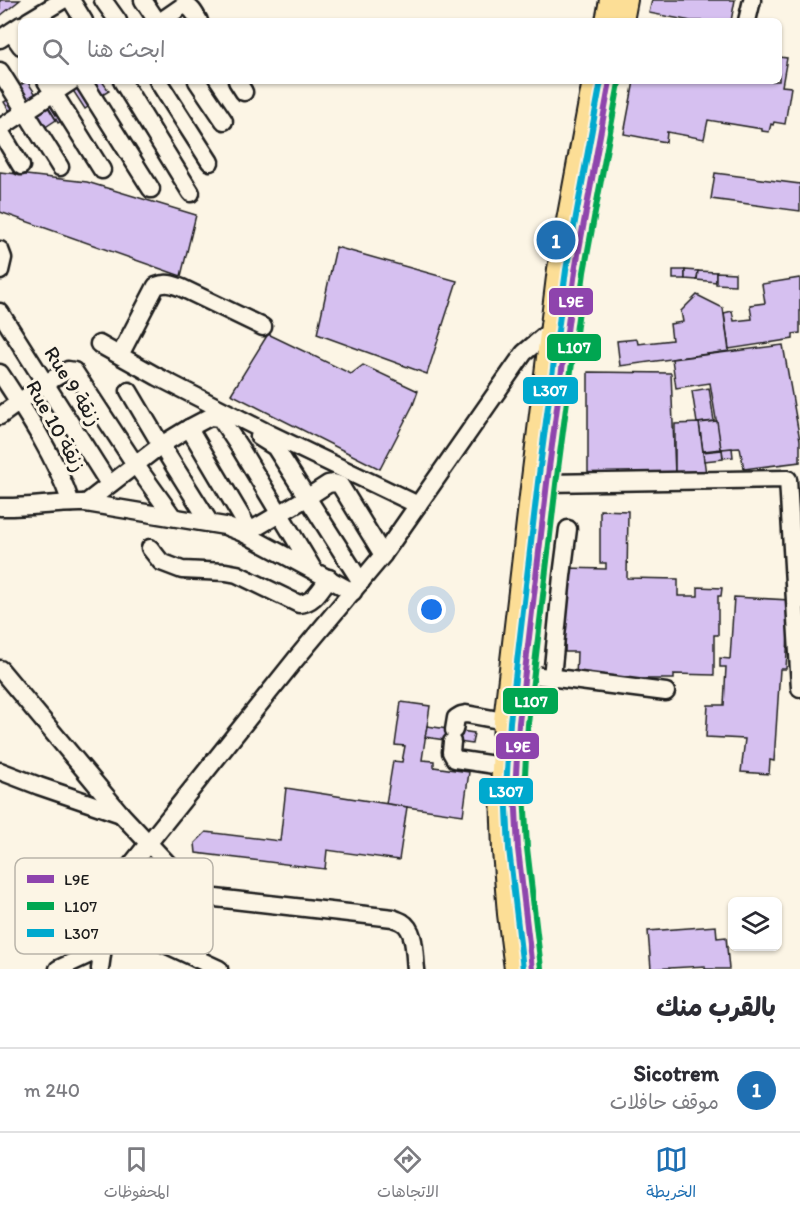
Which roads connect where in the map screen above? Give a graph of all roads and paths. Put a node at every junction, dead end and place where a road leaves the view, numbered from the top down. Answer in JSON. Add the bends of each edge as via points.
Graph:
{"nodes":[{"id":1,"x":62,"y":0,"type":"edge"},
{"id":2,"x":71,"y":0,"type":"edge"},
{"id":3,"x":103,"y":0,"type":"edge"},
{"id":4,"x":143,"y":0,"type":"edge"},
{"id":5,"x":610,"y":0,"type":"edge"},
{"id":6,"x":627,"y":0,"type":"edge"},
{"id":7,"x":752,"y":0,"type":"edge"},
{"id":8,"x":196,"y":15,"type":"edge"},
{"id":9,"x":38,"y":18,"type":"edge"},
{"id":10,"x":82,"y":18,"type":"edge"},
{"id":11,"x":116,"y":18,"type":"edge"},
{"id":12,"x":157,"y":18,"type":"edge"},
{"id":13,"x":164,"y":18,"type":"edge"},
{"id":14,"x":607,"y":18,"type":"edge"},
{"id":15,"x":624,"y":18,"type":"edge"},
{"id":16,"x":748,"y":18,"type":"edge"},
{"id":17,"x":0,"y":71,"type":"edge"},
{"id":18,"x":85,"y":84,"type":"edge"},
{"id":19,"x":124,"y":84,"type":"edge"},
{"id":20,"x":160,"y":84,"type":"edge"},
{"id":21,"x":199,"y":84,"type":"edge"},
{"id":22,"x":592,"y":84,"type":"edge"},
{"id":23,"x":609,"y":84,"type":"edge"},
{"id":24,"x":50,"y":87,"type":"edge"},
{"id":25,"x":25,"y":111,"type":"junction"},
{"id":26,"x":224,"y":121,"type":"dead end"},
{"id":27,"x":0,"y":129,"type":"edge"},
{"id":28,"x":210,"y":162,"type":"dead end"},
{"id":29,"x":21,"y":166,"type":"dead end"},
{"id":30,"x":60,"y":167,"type":"dead end"},
{"id":31,"x":102,"y":170,"type":"dead end"},
{"id":32,"x":151,"y":189,"type":"dead end"},
{"id":33,"x":191,"y":193,"type":"dead end"},
{"id":34,"x":0,"y":312,"type":"edge"},
{"id":35,"x":559,"y":326,"type":"junction"},
{"id":36,"x":263,"y":327,"type":"dead end"},
{"id":37,"x":99,"y":344,"type":"dead end"},
{"id":38,"x":120,"y":355,"type":"junction"},
{"id":39,"x":0,"y":373,"type":"edge"},
{"id":40,"x":44,"y":384,"type":"junction"},
{"id":41,"x":129,"y":391,"type":"dead end"},
{"id":42,"x":19,"y":403,"type":"junction"},
{"id":43,"x":0,"y":416,"type":"edge"},
{"id":44,"x":220,"y":418,"type":"junction"},
{"id":45,"x":189,"y":428,"type":"junction"},
{"id":46,"x":161,"y":445,"type":"junction"},
{"id":47,"x":135,"y":464,"type":"junction"},
{"id":48,"x":794,"y":477,"type":"edge"},
{"id":49,"x":547,"y":483,"type":"junction"},
{"id":50,"x":109,"y":484,"type":"junction"},
{"id":51,"x":308,"y":497,"type":"junction"},
{"id":52,"x":79,"y":503,"type":"junction"},
{"id":53,"x":418,"y":505,"type":"junction"},
{"id":54,"x":0,"y":507,"type":"edge"},
{"id":55,"x":279,"y":513,"type":"junction"},
{"id":56,"x":173,"y":517,"type":"junction"},
{"id":57,"x":210,"y":523,"type":"junction"},
{"id":58,"x":568,"y":529,"type":"dead end"},
{"id":59,"x":247,"y":532,"type":"junction"},
{"id":60,"x":150,"y":548,"type":"dead end"},
{"id":61,"x":383,"y":555,"type":"junction"},
{"id":62,"x":314,"y":569,"type":"junction"},
{"id":63,"x":329,"y":578,"type":"junction"},
{"id":64,"x":357,"y":587,"type":"junction"},
{"id":65,"x":0,"y":669,"type":"edge"},
{"id":66,"x":525,"y":674,"type":"junction"},
{"id":67,"x":552,"y":677,"type":"junction"},
{"id":68,"x":800,"y":688,"type":"edge"},
{"id":69,"x":666,"y":692,"type":"dead end"},
{"id":70,"x":504,"y":721,"type":"junction"},
{"id":71,"x":501,"y":766,"type":"junction"},
{"id":72,"x":0,"y":771,"type":"edge"},
{"id":73,"x":121,"y":814,"type":"junction"},
{"id":74,"x":149,"y":842,"type":"junction"},
{"id":75,"x":137,"y":858,"type":"edge"},
{"id":76,"x":164,"y":858,"type":"edge"},
{"id":77,"x":213,"y":898,"type":"edge"},
{"id":78,"x":90,"y":954,"type":"edge"},
{"id":79,"x":102,"y":954,"type":"edge"},
{"id":80,"x":187,"y":954,"type":"edge"},
{"id":81,"x":198,"y":954,"type":"edge"},
{"id":82,"x":198,"y":959,"type":"junction"},
{"id":83,"x":58,"y":969,"type":"edge"},
{"id":84,"x":100,"y":969,"type":"edge"},
{"id":85,"x":219,"y":969,"type":"edge"},
{"id":86,"x":416,"y":969,"type":"edge"},
{"id":87,"x":515,"y":969,"type":"edge"},
{"id":88,"x":532,"y":969,"type":"edge"}],
"edges":[{"from":1,"to":9,"type":"street"},
{"from":2,"to":10,"type":"street"},
{"from":3,"to":11,"type":"street"},
{"from":4,"to":12,"type":"street"},
{"from":5,"to":14,"type":"main road"},
{"from":6,"to":15,"type":"main road"},
{"from":7,"to":16,"type":"street"},
{"from":8,"to":13,"type":"street","via":[[184,5]]},
{"from":17,"to":25,"type":"street"},
{"from":18,"to":32,"type":"street"},
{"from":19,"to":33,"type":"street"},
{"from":20,"to":28,"type":"street"},
{"from":21,"to":26,"type":"street"},
{"from":22,"to":35,"type":"main road","via":[[558,269]]},
{"from":23,"to":35,"type":"main road","via":[[575,271]]},
{"from":24,"to":25,"type":"street"},
{"from":24,"to":31,"type":"street"},
{"from":25,"to":27,"type":"street"},
{"from":25,"to":30,"type":"street"},
{"from":27,"to":29,"type":"street"},
{"from":34,"to":40,"type":"street","name":"Rue 9 زنقة"},
{"from":35,"to":49,"type":"main road"},
{"from":35,"to":53,"type":"street","via":[[524,353]]},
{"from":35,"to":70,"type":"main road","via":[[533,467]]},
{"from":36,"to":38,"type":"street","via":[[182,288],[161,284],[156,286]]},
{"from":37,"to":38,"type":"street"},
{"from":38,"to":53,"type":"street","via":[[270,434]]},
{"from":39,"to":42,"type":"street","name":"Rue 10 زنقة"},
{"from":40,"to":42,"type":"street"},
{"from":40,"to":47,"type":"street","via":[[68,370],[74,371]]},
{"from":40,"to":50,"type":"street","name":"Rue 9 زنقة"},
{"from":41,"to":46,"type":"street"},
{"from":42,"to":43,"type":"street"},
{"from":42,"to":52,"type":"street","name":"Rue 10 زنقة"},
{"from":44,"to":45,"type":"street","via":[[210,417]]},
{"from":44,"to":51,"type":"street","via":[[275,447]]},
{"from":44,"to":55,"type":"street"},
{"from":45,"to":46,"type":"street"},
{"from":45,"to":59,"type":"street"},
{"from":46,"to":47,"type":"street"},
{"from":46,"to":57,"type":"street"},
{"from":47,"to":50,"type":"street"},
{"from":47,"to":56,"type":"street"},
{"from":48,"to":49,"type":"street"},
{"from":48,"to":68,"type":"street"},
{"from":49,"to":66,"type":"main road"},
{"from":50,"to":52,"type":"street"},
{"from":51,"to":55,"type":"street"},
{"from":51,"to":61,"type":"street","via":[[328,484],[340,484]]},
{"from":51,"to":64,"type":"street"},
{"from":52,"to":54,"type":"street"},
{"from":52,"to":56,"type":"street"},
{"from":53,"to":61,"type":"street"},
{"from":55,"to":59,"type":"street"},
{"from":55,"to":62,"type":"street"},
{"from":56,"to":57,"type":"street"},
{"from":57,"to":59,"type":"street"},
{"from":58,"to":67,"type":"street"},
{"from":59,"to":62,"type":"street"},
{"from":60,"to":63,"type":"street","via":[[161,562],[182,570],[237,574],[298,604],[312,600]]},
{"from":61,"to":64,"type":"street"},
{"from":62,"to":63,"type":"street"},
{"from":63,"to":64,"type":"street"},
{"from":64,"to":74,"type":"street"},
{"from":65,"to":73,"type":"street"},
{"from":66,"to":67,"type":"street"},
{"from":66,"to":88,"type":"main road","via":[[515,792]]},
{"from":67,"to":69,"type":"street"},
{"from":70,"to":71,"type":"main road"},
{"from":70,"to":71,"type":"street","via":[[461,715],[456,718],[451,752],[455,759]]},
{"from":71,"to":87,"type":"main road","via":[[503,851]]},
{"from":72,"to":73,"type":"street"},
{"from":73,"to":74,"type":"street"},
{"from":74,"to":75,"type":"street"},
{"from":74,"to":76,"type":"street"},
{"from":77,"to":86,"type":"street","via":[[402,921],[412,938]]},
{"from":78,"to":83,"type":"street"},
{"from":79,"to":84,"type":"street"},
{"from":80,"to":82,"type":"street"},
{"from":81,"to":82,"type":"street"},
{"from":82,"to":85,"type":"street"}]}
